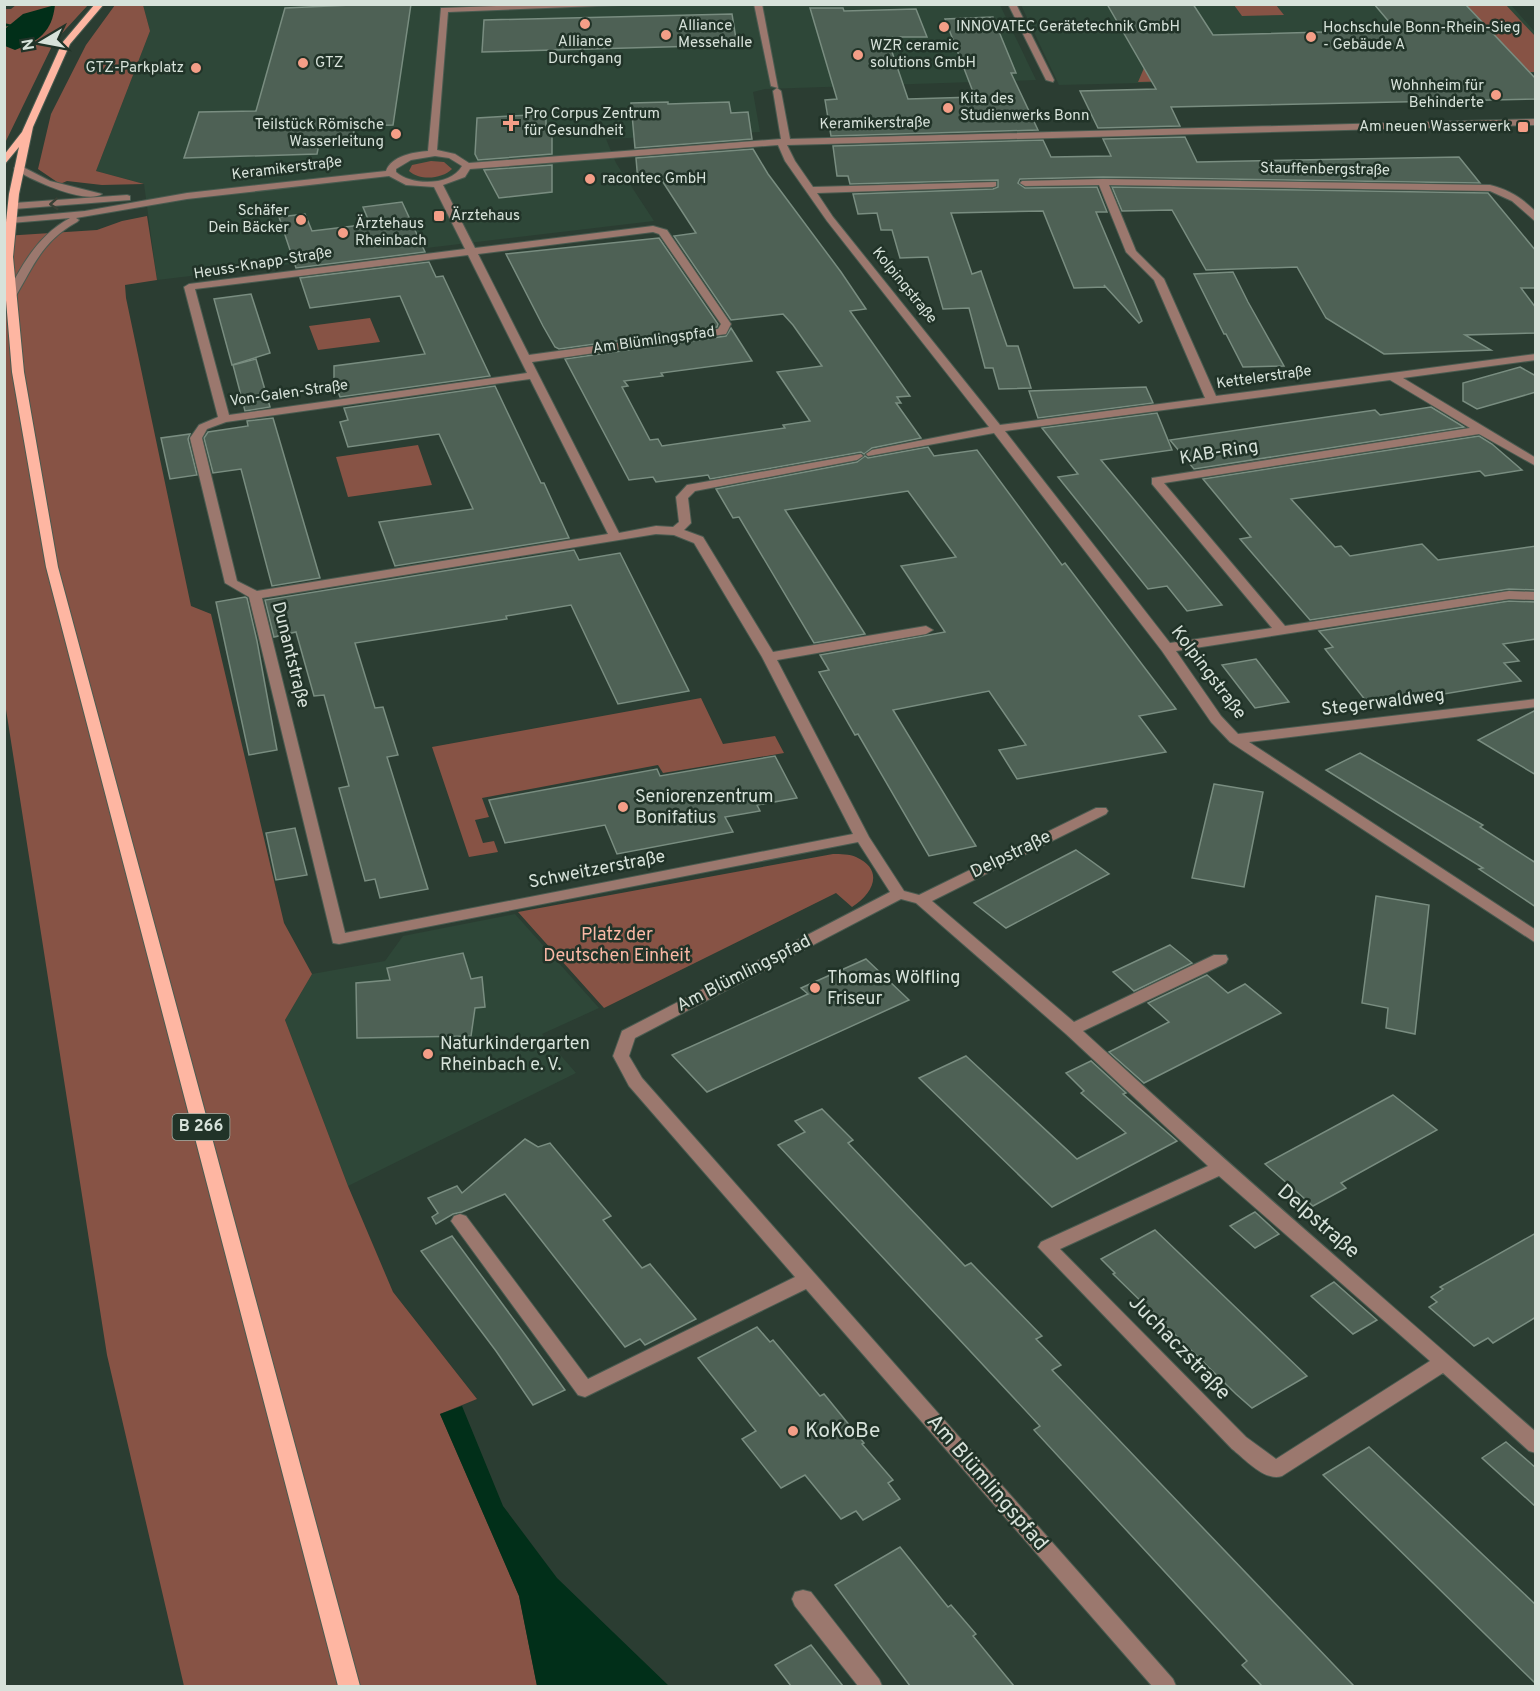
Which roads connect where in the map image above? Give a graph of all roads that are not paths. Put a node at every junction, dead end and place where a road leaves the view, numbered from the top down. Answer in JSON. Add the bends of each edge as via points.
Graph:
{"nodes":[{"id":1,"x":100,"y":4,"type":"edge"},
{"id":2,"x":644,"y":4,"type":"edge"},
{"id":3,"x":758,"y":4,"type":"edge"},
{"id":4,"x":1012,"y":4,"type":"edge"},
{"id":5,"x":445,"y":7,"type":"edge"},
{"id":6,"x":1050,"y":80,"type":"dead end"},
{"id":7,"x":1536,"y":122,"type":"edge"},
{"id":8,"x":28,"y":127,"type":"junction"},
{"id":9,"x":783,"y":142,"type":"junction"},
{"id":10,"x":432,"y":154,"type":"junction"},
{"id":11,"x":4,"y":162,"type":"edge"},
{"id":12,"x":467,"y":166,"type":"junction"},
{"id":13,"x":19,"y":168,"type":"junction"},
{"id":14,"x":391,"y":173,"type":"junction"},
{"id":15,"x":1103,"y":182,"type":"junction"},
{"id":16,"x":437,"y":183,"type":"junction"},
{"id":17,"x":1025,"y":183,"type":"dead end"},
{"id":18,"x":993,"y":184,"type":"dead end"},
{"id":19,"x":808,"y":190,"type":"junction"},
{"id":20,"x":154,"y":196,"type":"junction"},
{"id":21,"x":187,"y":196,"type":"junction"},
{"id":22,"x":9,"y":207,"type":"edge"},
{"id":23,"x":85,"y":214,"type":"junction"},
{"id":24,"x":1536,"y":219,"type":"edge"},
{"id":25,"x":8,"y":221,"type":"edge"},
{"id":26,"x":472,"y":250,"type":"junction"},
{"id":27,"x":6,"y":256,"type":"edge"},
{"id":28,"x":10,"y":297,"type":"junction"},
{"id":29,"x":1536,"y":357,"type":"edge"},
{"id":30,"x":527,"y":359,"type":"junction"},
{"id":31,"x":533,"y":375,"type":"junction"},
{"id":32,"x":1390,"y":375,"type":"junction"},
{"id":33,"x":1212,"y":400,"type":"junction"},
{"id":34,"x":224,"y":419,"type":"junction"},
{"id":35,"x":997,"y":429,"type":"junction"},
{"id":36,"x":1480,"y":430,"type":"junction"},
{"id":37,"x":872,"y":454,"type":"dead end"},
{"id":38,"x":857,"y":456,"type":"dead end"},
{"id":39,"x":1536,"y":463,"type":"edge"},
{"id":40,"x":676,"y":531,"type":"junction"},
{"id":41,"x":615,"y":537,"type":"junction"},
{"id":42,"x":255,"y":595,"type":"junction"},
{"id":43,"x":1536,"y":596,"type":"edge"},
{"id":44,"x":926,"y":630,"type":"dead end"},
{"id":45,"x":1282,"y":631,"type":"junction"},
{"id":46,"x":1167,"y":648,"type":"junction"},
{"id":47,"x":769,"y":657,"type":"junction"},
{"id":48,"x":1536,"y":703,"type":"edge"},
{"id":49,"x":1235,"y":739,"type":"junction"},
{"id":50,"x":1101,"y":811,"type":"dead end"},
{"id":51,"x":862,"y":837,"type":"junction"},
{"id":52,"x":899,"y":894,"type":"junction"},
{"id":53,"x":921,"y":900,"type":"junction"},
{"id":54,"x":1536,"y":938,"type":"edge"},
{"id":55,"x":339,"y":939,"type":"joint"},
{"id":56,"x":1220,"y":959,"type":"dead end"},
{"id":57,"x":1072,"y":1030,"type":"junction"},
{"id":58,"x":1220,"y":1168,"type":"junction"},
{"id":59,"x":460,"y":1221,"type":"dead end"},
{"id":60,"x":809,"y":1279,"type":"junction"},
{"id":61,"x":1444,"y":1362,"type":"junction"},
{"id":62,"x":1536,"y":1445,"type":"edge"},
{"id":63,"x":803,"y":1599,"type":"dead end"},
{"id":64,"x":349,"y":1686,"type":"edge"},
{"id":65,"x":871,"y":1686,"type":"edge"},
{"id":66,"x":1165,"y":1686,"type":"edge"}],
"edges":[{"from":1,"to":8,"type":"main road","number":"B 266","via":[[66,43]]},
{"from":2,"to":5,"type":"street"},
{"from":3,"to":9,"type":"street","name":"Kolpingstraße"},
{"from":4,"to":6,"type":"street"},
{"from":5,"to":10,"type":"street"},
{"from":7,"to":9,"type":"street","name":"Keramikerstraße"},
{"from":8,"to":11,"type":"main road"},
{"from":8,"to":13,"type":"main road","number":"B 266"},
{"from":9,"to":12,"type":"street","name":"Keramikerstraße"},
{"from":9,"to":19,"type":"street","name":"Kolpingstraße"},
{"from":10,"to":12,"type":"street","name":"Keramikerstraße","via":[[458,158]]},
{"from":10,"to":14,"type":"street","name":"Keramikerstraße","via":[[402,160],[391,168]]},
{"from":12,"to":16,"type":"street","name":"Keramikerstraße","via":[[462,175]]},
{"from":13,"to":20,"type":"street","via":[[57,189]]},
{"from":13,"to":22,"type":"main road","number":"B 266"},
{"from":14,"to":16,"type":"street","name":"Keramikerstraße","via":[[411,183]]},
{"from":14,"to":21,"type":"street","name":"Keramikerstraße"},
{"from":15,"to":17,"type":"street","name":"Stauffenbergstraße"},
{"from":15,"to":24,"type":"street","name":"Stauffenbergstraße","via":[[1490,188],[1519,199]]},
{"from":15,"to":33,"type":"street","via":[[1131,252],[1159,279]]},
{"from":16,"to":26,"type":"street"},
{"from":18,"to":19,"type":"street"},
{"from":19,"to":35,"type":"street","name":"Kolpingstraße"},
{"from":20,"to":21,"type":"street","name":"Keramikerstraße"},
{"from":20,"to":22,"type":"street","name":"Keramikerstraße","one_way":true},
{"from":21,"to":23,"type":"street","name":"Keramikerstraße"},
{"from":22,"to":25,"type":"main road","number":"B 266"},
{"from":23,"to":25,"type":"street","name":"Keramikerstraße"},
{"from":23,"to":28,"type":"street","via":[[44,239]]},
{"from":25,"to":27,"type":"main road","number":"B 266"},
{"from":26,"to":30,"type":"street"},
{"from":26,"to":30,"type":"street","name":"Am Blümlingspfad","via":[[653,229],[663,232],[726,324],[722,332]]},
{"from":26,"to":34,"type":"street","name":"Heuss-Knapp-Straße","via":[[189,287]]},
{"from":27,"to":28,"type":"main road","number":"B 266"},
{"from":28,"to":64,"type":"main road","number":"B 266","via":[[18,372],[52,567]]},
{"from":29,"to":32,"type":"street","name":"Kettelerstraße"},
{"from":30,"to":31,"type":"street"},
{"from":31,"to":34,"type":"street","name":"Von-Galen-Straße"},
{"from":31,"to":41,"type":"street"},
{"from":32,"to":33,"type":"street","name":"Kettelerstraße"},
{"from":32,"to":36,"type":"street"},
{"from":33,"to":35,"type":"street","name":"Kettelerstraße"},
{"from":34,"to":42,"type":"street","name":"Von-Galen-Straße","via":[[203,427],[196,438],[231,583]]},
{"from":35,"to":37,"type":"street"},
{"from":35,"to":46,"type":"street","name":"Kolpingstraße"},
{"from":36,"to":39,"type":"street"},
{"from":36,"to":45,"type":"street","name":"KAB-Ring","via":[[1156,481]]},
{"from":38,"to":40,"type":"street","via":[[691,488],[682,497],[686,524]]},
{"from":40,"to":41,"type":"street"},
{"from":40,"to":47,"type":"street","via":[[699,540]]},
{"from":41,"to":42,"type":"street","name":"Dunantstraße"},
{"from":42,"to":55,"type":"street","name":"Dunantstraße"},
{"from":43,"to":45,"type":"street","via":[[1509,595]]},
{"from":44,"to":47,"type":"street"},
{"from":45,"to":46,"type":"street"},
{"from":46,"to":49,"type":"street","name":"Kolpingstraße","via":[[1216,719]]},
{"from":47,"to":51,"type":"street"},
{"from":48,"to":49,"type":"street","name":"Stegerwaldweg"},
{"from":49,"to":54,"type":"street","name":"Kolpingstraße"},
{"from":50,"to":53,"type":"street","name":"Delpstraße"},
{"from":51,"to":52,"type":"street"},
{"from":51,"to":55,"type":"street","name":"Schweitzerstraße"},
{"from":52,"to":53,"type":"street","name":"Delpstraße"},
{"from":52,"to":60,"type":"street","name":"Am Blümlingspfad","via":[[628,1035],[621,1056],[635,1082]]},
{"from":53,"to":57,"type":"street","name":"Delpstraße"},
{"from":56,"to":57,"type":"street"},
{"from":57,"to":58,"type":"street","name":"Delpstraße"},
{"from":58,"to":61,"type":"street","name":"Delpstraße"},
{"from":58,"to":61,"type":"street","name":"Juchaczstraße","via":[[1047,1248],[1239,1443],[1275,1470]]},
{"from":59,"to":60,"type":"street","via":[[585,1389]]},
{"from":60,"to":66,"type":"street","name":"Am Blümlingspfad"},
{"from":61,"to":62,"type":"street","name":"Delpstraße"},
{"from":63,"to":65,"type":"street"}]}
